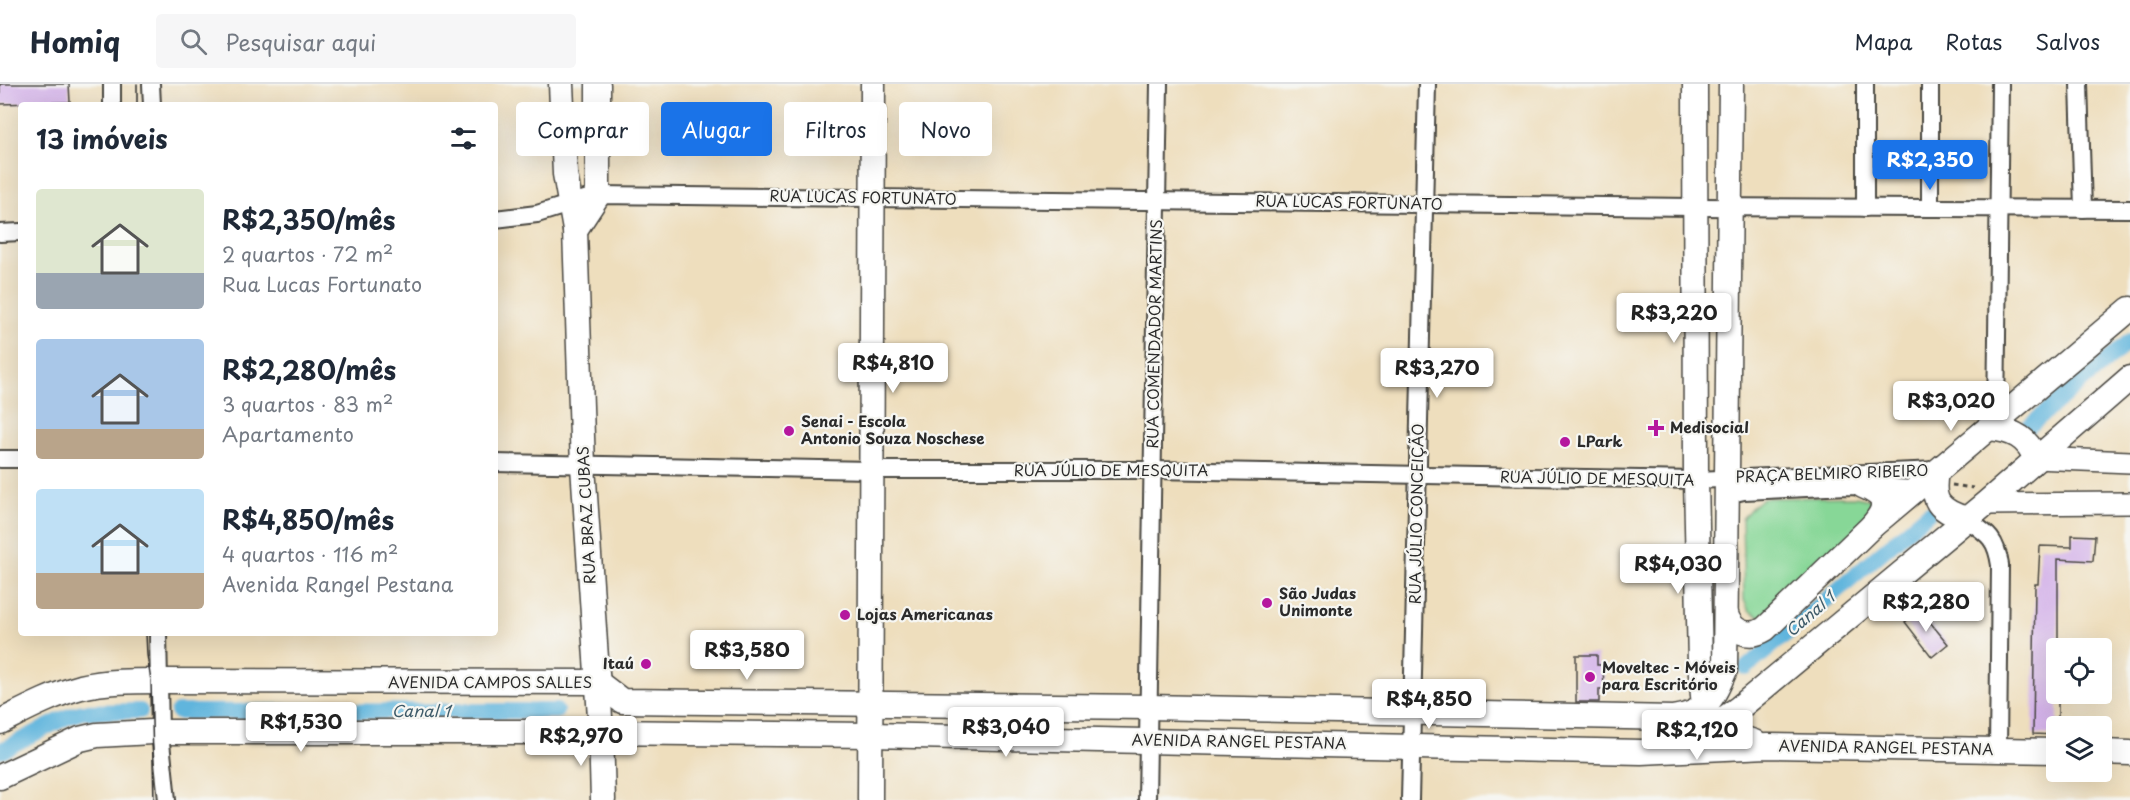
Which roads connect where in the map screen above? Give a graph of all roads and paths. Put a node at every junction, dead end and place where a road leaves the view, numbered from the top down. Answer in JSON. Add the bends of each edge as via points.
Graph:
{"nodes":[{"id":1,"x":112,"y":84,"type":"edge"},
{"id":2,"x":151,"y":84,"type":"edge"},
{"id":3,"x":561,"y":84,"type":"edge"},
{"id":4,"x":598,"y":84,"type":"edge"},
{"id":5,"x":873,"y":84,"type":"edge"},
{"id":6,"x":1159,"y":84,"type":"edge"},
{"id":7,"x":1427,"y":84,"type":"edge"},
{"id":8,"x":1695,"y":84,"type":"edge"},
{"id":9,"x":1731,"y":84,"type":"edge"},
{"id":10,"x":1865,"y":84,"type":"edge"},
{"id":11,"x":1930,"y":84,"type":"edge"},
{"id":12,"x":2000,"y":84,"type":"edge"},
{"id":13,"x":2079,"y":84,"type":"edge"},
{"id":14,"x":112,"y":102,"type":"edge"},
{"id":15,"x":152,"y":102,"type":"edge"},
{"id":16,"x":598,"y":195,"type":"junction"},
{"id":17,"x":872,"y":198,"type":"junction"},
{"id":18,"x":1157,"y":201,"type":"junction"},
{"id":19,"x":1424,"y":204,"type":"junction"},
{"id":20,"x":569,"y":205,"type":"junction"},
{"id":21,"x":1694,"y":207,"type":"junction"},
{"id":22,"x":1730,"y":207,"type":"junction"},
{"id":23,"x":1865,"y":208,"type":"junction"},
{"id":24,"x":1930,"y":208,"type":"junction"},
{"id":25,"x":1999,"y":209,"type":"junction"},
{"id":26,"x":2083,"y":209,"type":"junction"},
{"id":27,"x":2130,"y":209,"type":"edge"},
{"id":28,"x":498,"y":219,"type":"edge"},
{"id":29,"x":575,"y":230,"type":"junction"},
{"id":30,"x":18,"y":232,"type":"edge"},
{"id":31,"x":0,"y":233,"type":"edge"},
{"id":32,"x":2130,"y":309,"type":"edge"},
{"id":33,"x":2130,"y":378,"type":"edge"},
{"id":34,"x":1993,"y":424,"type":"junction"},
{"id":35,"x":2035,"y":458,"type":"junction"},
{"id":36,"x":0,"y":459,"type":"edge"},
{"id":37,"x":18,"y":459,"type":"edge"},
{"id":38,"x":2130,"y":462,"type":"edge"},
{"id":39,"x":498,"y":463,"type":"edge"},
{"id":40,"x":583,"y":466,"type":"junction"},
{"id":41,"x":871,"y":470,"type":"junction"},
{"id":42,"x":1152,"y":470,"type":"junction"},
{"id":43,"x":1418,"y":476,"type":"junction"},
{"id":44,"x":1696,"y":480,"type":"junction"},
{"id":45,"x":1931,"y":481,"type":"junction"},
{"id":46,"x":1727,"y":486,"type":"junction"},
{"id":47,"x":1863,"y":486,"type":"junction"},
{"id":48,"x":2130,"y":503,"type":"edge"},
{"id":49,"x":1975,"y":511,"type":"junction"},
{"id":50,"x":1871,"y":527,"type":"junction"},
{"id":51,"x":1726,"y":614,"type":"junction"},
{"id":52,"x":158,"y":636,"type":"edge"},
{"id":53,"x":159,"y":681,"type":"junction"},
{"id":54,"x":597,"y":682,"type":"junction"},
{"id":55,"x":871,"y":703,"type":"junction"},
{"id":56,"x":1148,"y":707,"type":"junction"},
{"id":57,"x":1706,"y":710,"type":"junction"},
{"id":58,"x":1412,"y":712,"type":"junction"},
{"id":59,"x":0,"y":722,"type":"edge"},
{"id":60,"x":601,"y":732,"type":"junction"},
{"id":61,"x":160,"y":733,"type":"junction"},
{"id":62,"x":871,"y":735,"type":"junction"},
{"id":63,"x":1148,"y":740,"type":"junction"},
{"id":64,"x":1411,"y":746,"type":"junction"},
{"id":65,"x":1767,"y":746,"type":"junction"},
{"id":66,"x":1998,"y":749,"type":"junction"},
{"id":67,"x":1656,"y":751,"type":"junction"},
{"id":68,"x":2046,"y":751,"type":"edge"},
{"id":69,"x":2112,"y":752,"type":"edge"},
{"id":70,"x":2130,"y":753,"type":"edge"},
{"id":71,"x":0,"y":777,"type":"edge"},
{"id":72,"x":167,"y":800,"type":"edge"},
{"id":73,"x":603,"y":800,"type":"edge"},
{"id":74,"x":870,"y":800,"type":"edge"},
{"id":75,"x":1147,"y":800,"type":"edge"},
{"id":76,"x":1410,"y":800,"type":"edge"}],
"edges":[{"from":1,"to":14,"type":"street"},
{"from":2,"to":15,"type":"street"},
{"from":3,"to":20,"type":"main road","name":"RUA BRAZ CUBAS"},
{"from":4,"to":16,"type":"main road"},
{"from":5,"to":17,"type":"main road"},
{"from":6,"to":18,"type":"street","name":"RUA COMENDADOR MARTINS"},
{"from":7,"to":19,"type":"street","name":"RUA JÚLIO CONCEIÇÃO"},
{"from":8,"to":21,"type":"main road"},
{"from":9,"to":22,"type":"main road"},
{"from":10,"to":23,"type":"street"},
{"from":11,"to":24,"type":"street"},
{"from":12,"to":25,"type":"street"},
{"from":13,"to":26,"type":"street"},
{"from":16,"to":17,"type":"street","name":"RUA LUCAS FORTUNATO"},
{"from":16,"to":20,"type":"street","name":"RUA LUCAS FORTUNATO"},
{"from":16,"to":29,"type":"main road"},
{"from":17,"to":18,"type":"street","name":"RUA LUCAS FORTUNATO"},
{"from":17,"to":41,"type":"main road"},
{"from":18,"to":19,"type":"street","name":"RUA LUCAS FORTUNATO"},
{"from":18,"to":42,"type":"street","name":"RUA COMENDADOR MARTINS"},
{"from":19,"to":21,"type":"street","name":"RUA LUCAS FORTUNATO"},
{"from":19,"to":43,"type":"street","name":"RUA JÚLIO CONCEIÇÃO"},
{"from":20,"to":28,"type":"street","name":"RUA LUCAS FORTUNATO"},
{"from":20,"to":29,"type":"main road","name":"RUA BRAZ CUBAS"},
{"from":21,"to":22,"type":"street","name":"RUA LUCAS FORTUNATO"},
{"from":21,"to":44,"type":"main road"},
{"from":22,"to":23,"type":"street","name":"RUA LUCAS FORTUNATO"},
{"from":22,"to":46,"type":"main road"},
{"from":23,"to":24,"type":"street","name":"RUA LUCAS FORTUNATO"},
{"from":24,"to":25,"type":"street","name":"RUA LUCAS FORTUNATO"},
{"from":25,"to":26,"type":"street","name":"RUA LUCAS FORTUNATO"},
{"from":25,"to":34,"type":"street"},
{"from":26,"to":27,"type":"street","name":"RUA LUCAS FORTUNATO"},
{"from":29,"to":40,"type":"main road","name":"RUA BRAZ CUBAS"},
{"from":30,"to":31,"type":"street"},
{"from":32,"to":34,"type":"main road"},
{"from":33,"to":35,"type":"main road"},
{"from":34,"to":35,"type":"main road","via":[[2030,444]]},
{"from":34,"to":45,"type":"main road"},
{"from":35,"to":38,"type":"street"},
{"from":35,"to":49,"type":"main road"},
{"from":36,"to":37,"type":"street"},
{"from":39,"to":40,"type":"street","name":"RUA JÚLIO DE MESQUITA"},
{"from":40,"to":41,"type":"street","name":"RUA JÚLIO DE MESQUITA"},
{"from":40,"to":54,"type":"main road","name":"RUA BRAZ CUBAS"},
{"from":41,"to":42,"type":"street","name":"RUA JÚLIO DE MESQUITA"},
{"from":41,"to":55,"type":"main road"},
{"from":42,"to":43,"type":"street","name":"RUA JÚLIO DE MESQUITA"},
{"from":42,"to":56,"type":"street","name":"RUA COMENDADOR MARTINS"},
{"from":43,"to":44,"type":"street","name":"RUA JÚLIO DE MESQUITA"},
{"from":43,"to":58,"type":"street","name":"RUA JÚLIO CONCEIÇÃO"},
{"from":44,"to":46,"type":"street","name":"RUA JÚLIO DE MESQUITA"},
{"from":44,"to":57,"type":"main road","via":[[1700,664]]},
{"from":45,"to":46,"type":"street","name":"PRAÇA BELMIRO RIBEIRO"},
{"from":45,"to":47,"type":"street","name":"PRAÇA BELMIRO RIBEIRO"},
{"from":45,"to":49,"type":"main road","via":[[1943,508],[1952,514]]},
{"from":45,"to":50,"type":"main road"},
{"from":46,"to":47,"type":"street","name":"PRAÇA BELMIRO RIBEIRO","via":[[1744,490]]},
{"from":46,"to":51,"type":"main road"},
{"from":47,"to":50,"type":"main road","via":[[1879,495],[1884,505]]},
{"from":48,"to":49,"type":"street"},
{"from":49,"to":57,"type":"main road","via":[[1739,708]]},
{"from":49,"to":66,"type":"street","via":[[1998,549],[2000,565]]},
{"from":50,"to":51,"type":"main road","via":[[1760,632],[1738,632]]},
{"from":51,"to":57,"type":"main road","via":[[1725,670]]},
{"from":52,"to":53,"type":"street"},
{"from":53,"to":54,"type":"main road","name":"AVENIDA CAMPOS SALLES"},
{"from":53,"to":59,"type":"main road","name":"AVENIDA CAMPOS SALLES","via":[[82,687],[46,699]]},
{"from":53,"to":61,"type":"street"},
{"from":54,"to":55,"type":"main road","name":"AVENIDA CAMPOS SALLES","via":[[622,701]]},
{"from":54,"to":60,"type":"main road","name":"RUA BRAZ CUBAS"},
{"from":55,"to":56,"type":"main road"},
{"from":55,"to":62,"type":"main road"},
{"from":56,"to":58,"type":"main road"},
{"from":56,"to":63,"type":"street","name":"RUA COMENDADOR MARTINS"},
{"from":57,"to":58,"type":"main road","via":[[1673,718]]},
{"from":57,"to":65,"type":"main road","via":[[1736,737]]},
{"from":57,"to":67,"type":"main road","via":[[1684,744]]},
{"from":58,"to":64,"type":"street","name":"RUA JÚLIO CONCEIÇÃO"},
{"from":60,"to":61,"type":"main road"},
{"from":60,"to":62,"type":"main road","name":"AVENIDA RANGEL PESTANA"},
{"from":60,"to":73,"type":"main road","name":"RUA BRAZ CUBAS"},
{"from":61,"to":71,"type":"main road","via":[[80,739]]},
{"from":61,"to":72,"type":"street"},
{"from":62,"to":63,"type":"main road","name":"AVENIDA RANGEL PESTANA"},
{"from":62,"to":74,"type":"main road"},
{"from":63,"to":64,"type":"main road","name":"AVENIDA RANGEL PESTANA"},
{"from":63,"to":75,"type":"street","name":"RUA COMENDADOR MARTINS"},
{"from":64,"to":67,"type":"main road","name":"AVENIDA RANGEL PESTANA"},
{"from":64,"to":76,"type":"street","name":"RUA JÚLIO CONCEIÇÃO"},
{"from":65,"to":66,"type":"main road","name":"AVENIDA RANGEL PESTANA"},
{"from":65,"to":67,"type":"main road","name":"AVENIDA RANGEL PESTANA"},
{"from":66,"to":68,"type":"main road","name":"AVENIDA RANGEL PESTANA"},
{"from":69,"to":70,"type":"main road"}]}
